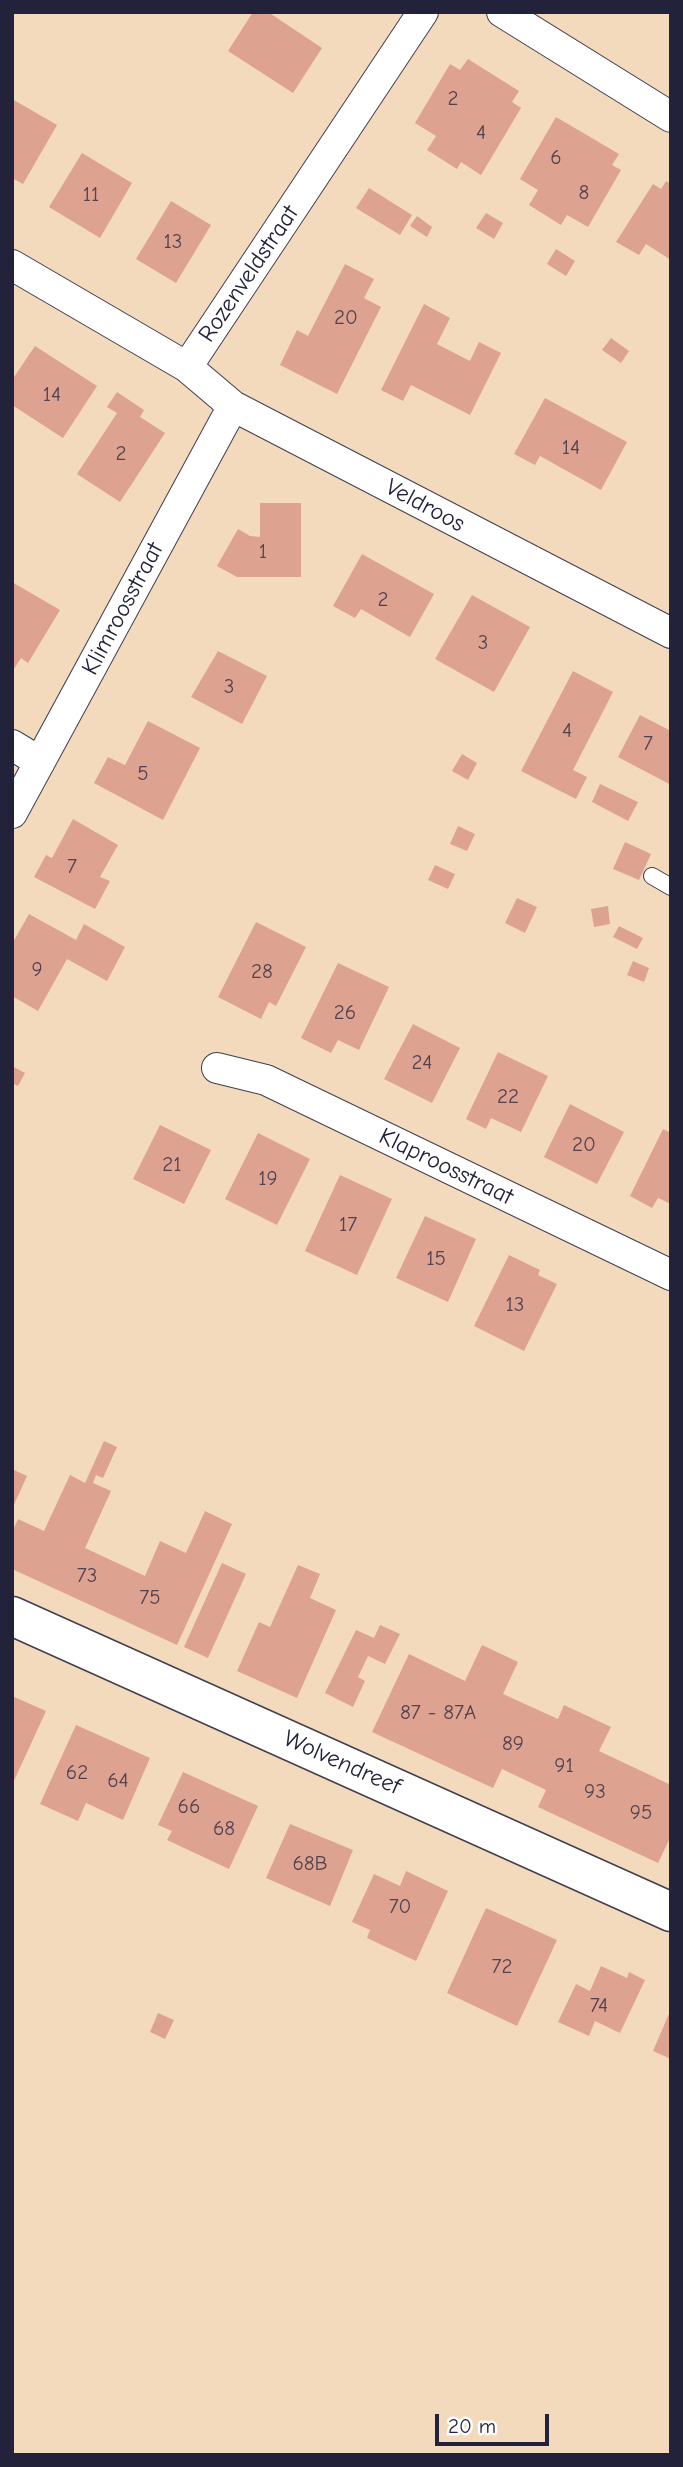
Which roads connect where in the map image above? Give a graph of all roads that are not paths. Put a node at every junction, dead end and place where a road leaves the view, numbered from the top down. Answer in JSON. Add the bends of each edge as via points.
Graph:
{"nodes":[{"id":1,"x":423,"y":12,"type":"edge"},
{"id":2,"x":502,"y":12,"type":"edge"},
{"id":3,"x":671,"y":117,"type":"edge"},
{"id":4,"x":12,"y":265,"type":"edge"},
{"id":5,"x":187,"y":368,"type":"junction"},
{"id":6,"x":233,"y":406,"type":"junction"},
{"id":7,"x":671,"y":633,"type":"edge"},
{"id":8,"x":12,"y":745,"type":"edge"},
{"id":9,"x":40,"y":762,"type":"junction"},
{"id":10,"x":12,"y":813,"type":"edge"},
{"id":11,"x":652,"y":876,"type":"dead end"},
{"id":12,"x":671,"y":887,"type":"edge"},
{"id":13,"x":217,"y":1068,"type":"dead end"},
{"id":14,"x":671,"y":1275,"type":"edge"},
{"id":15,"x":12,"y":1616,"type":"edge"},
{"id":16,"x":671,"y":1912,"type":"edge"}],
"edges":[{"from":1,"to":5,"type":"street","name":"Rozenveldstraat"},
{"from":2,"to":3,"type":"street"},
{"from":4,"to":5,"type":"street","name":"Rozenveldstraat"},
{"from":5,"to":6,"type":"street","name":"Veldroos"},
{"from":6,"to":7,"type":"street","name":"Veldroos"},
{"from":6,"to":9,"type":"street","name":"Klimroosstraat"},
{"from":8,"to":9,"type":"street"},
{"from":9,"to":10,"type":"street","name":"Klimroosstraat"},
{"from":11,"to":12,"type":"lane"},
{"from":13,"to":14,"type":"street","name":"Klaproosstraat","via":[[266,1080]]},
{"from":15,"to":16,"type":"street","name":"Wolvendreef"}]}
